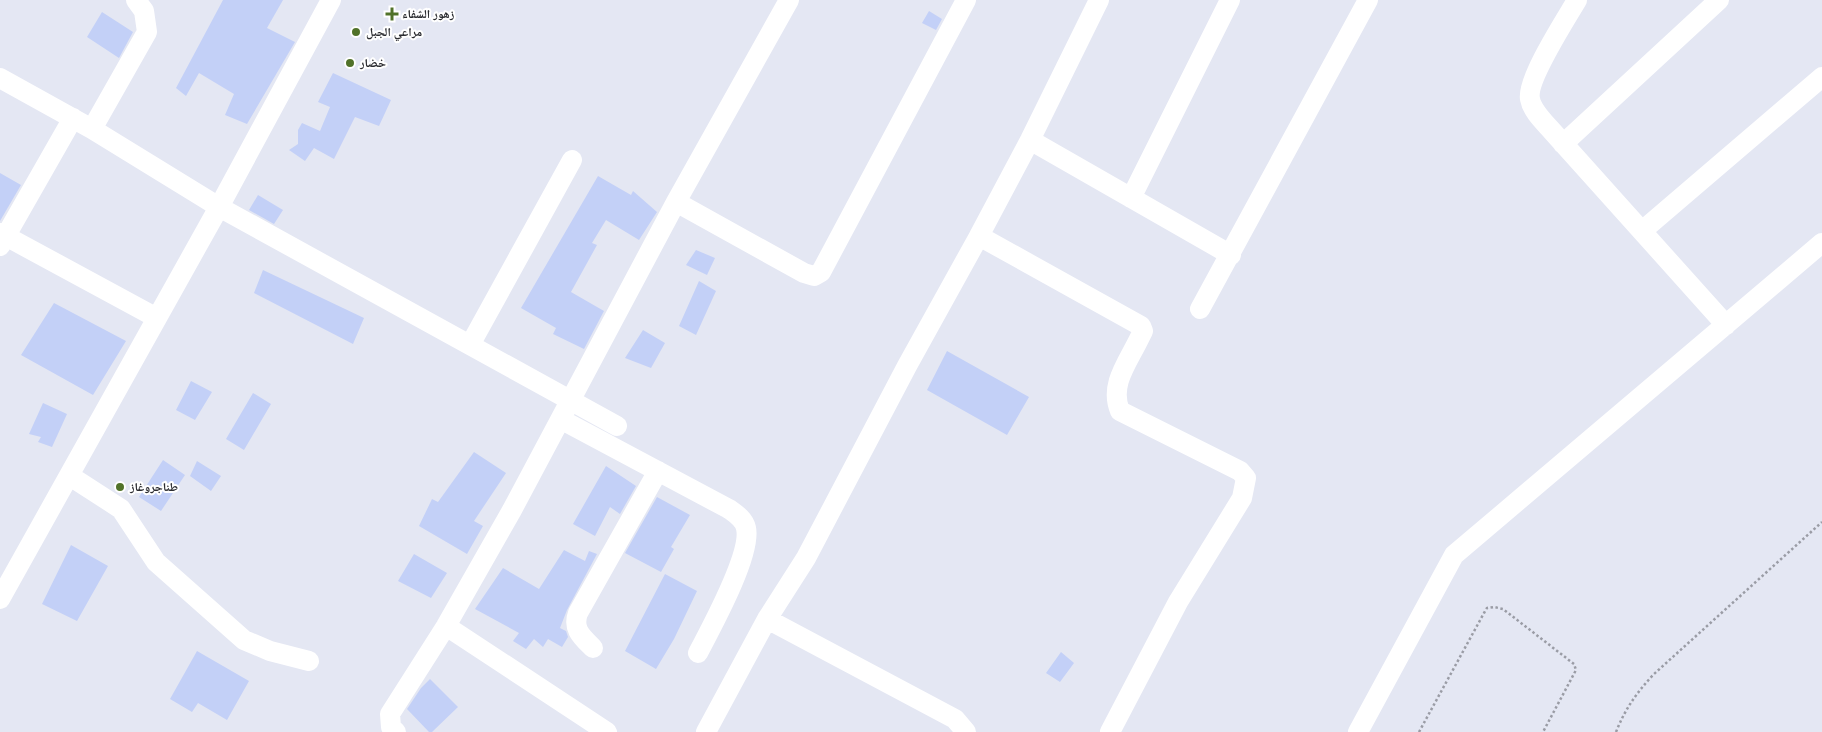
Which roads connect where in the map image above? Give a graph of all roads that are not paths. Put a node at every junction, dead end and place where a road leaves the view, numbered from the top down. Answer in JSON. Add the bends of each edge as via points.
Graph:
{"nodes":[{"id":1,"x":136,"y":0,"type":"edge"},
{"id":2,"x":331,"y":0,"type":"edge"},
{"id":3,"x":788,"y":0,"type":"edge"},
{"id":4,"x":966,"y":0,"type":"edge"},
{"id":5,"x":1100,"y":0,"type":"edge"},
{"id":6,"x":1230,"y":0,"type":"edge"},
{"id":7,"x":1368,"y":0,"type":"edge"},
{"id":8,"x":1577,"y":0,"type":"edge"},
{"id":9,"x":1719,"y":0,"type":"edge"},
{"id":10,"x":1822,"y":77,"type":"edge"},
{"id":11,"x":0,"y":78,"type":"edge"},
{"id":12,"x":73,"y":118,"type":"junction"},
{"id":13,"x":92,"y":129,"type":"junction"},
{"id":14,"x":1030,"y":140,"type":"junction"},
{"id":15,"x":1563,"y":144,"type":"junction"},
{"id":16,"x":572,"y":160,"type":"dead end"},
{"id":17,"x":1131,"y":198,"type":"junction"},
{"id":18,"x":676,"y":202,"type":"junction"},
{"id":19,"x":219,"y":207,"type":"junction"},
{"id":20,"x":1642,"y":231,"type":"junction"},
{"id":21,"x":979,"y":236,"type":"junction"},
{"id":22,"x":2,"y":238,"type":"edge"},
{"id":23,"x":1822,"y":243,"type":"edge"},
{"id":24,"x":1231,"y":255,"type":"junction"},
{"id":25,"x":1200,"y":309,"type":"dead end"},
{"id":26,"x":157,"y":318,"type":"junction"},
{"id":27,"x":1726,"y":324,"type":"junction"},
{"id":28,"x":470,"y":345,"type":"junction"},
{"id":29,"x":572,"y":402,"type":"junction"},
{"id":30,"x":562,"y":420,"type":"junction"},
{"id":31,"x":617,"y":426,"type":"dead end"},
{"id":32,"x":658,"y":471,"type":"junction"},
{"id":33,"x":70,"y":476,"type":"junction"},
{"id":34,"x":5,"y":578,"type":"edge"},
{"id":35,"x":0,"y":599,"type":"edge"},
{"id":36,"x":766,"y":619,"type":"junction"},
{"id":37,"x":446,"y":626,"type":"junction"},
{"id":38,"x":593,"y":648,"type":"dead end"},
{"id":39,"x":698,"y":653,"type":"dead end"},
{"id":40,"x":309,"y":661,"type":"dead end"},
{"id":41,"x":396,"y":732,"type":"edge"},
{"id":42,"x":607,"y":732,"type":"edge"},
{"id":43,"x":706,"y":732,"type":"edge"},
{"id":44,"x":966,"y":732,"type":"edge"},
{"id":45,"x":1110,"y":732,"type":"edge"},
{"id":46,"x":1358,"y":732,"type":"edge"}],
"edges":[{"from":1,"to":13,"type":"street","via":[[144,11],[147,32]]},
{"from":2,"to":19,"type":"street"},
{"from":3,"to":18,"type":"street"},
{"from":4,"to":18,"type":"street","via":[[822,272],[814,276],[804,273]]},
{"from":5,"to":14,"type":"street"},
{"from":6,"to":17,"type":"street"},
{"from":7,"to":24,"type":"street"},
{"from":8,"to":15,"type":"street","via":[[1532,80],[1529,98],[1536,112]]},
{"from":9,"to":15,"type":"street"},
{"from":10,"to":20,"type":"street"},
{"from":11,"to":12,"type":"street"},
{"from":12,"to":13,"type":"street"},
{"from":12,"to":22,"type":"street"},
{"from":13,"to":19,"type":"street"},
{"from":14,"to":17,"type":"street"},
{"from":14,"to":21,"type":"street"},
{"from":15,"to":20,"type":"street"},
{"from":16,"to":28,"type":"street"},
{"from":17,"to":24,"type":"street"},
{"from":18,"to":29,"type":"street"},
{"from":19,"to":26,"type":"street"},
{"from":19,"to":28,"type":"street"},
{"from":20,"to":27,"type":"street"},
{"from":21,"to":36,"type":"street","via":[[806,558]]},
{"from":21,"to":45,"type":"street","via":[[1142,326],[1140,339],[1115,388],[1120,411],[1240,471],[1246,478],[1242,498],[1178,602]]},
{"from":22,"to":26,"type":"street"},
{"from":23,"to":27,"type":"street"},
{"from":24,"to":25,"type":"street"},
{"from":26,"to":33,"type":"street"},
{"from":27,"to":46,"type":"street","via":[[1454,555]]},
{"from":28,"to":29,"type":"street"},
{"from":29,"to":30,"type":"street"},
{"from":29,"to":31,"type":"street"},
{"from":30,"to":32,"type":"street"},
{"from":30,"to":37,"type":"street"},
{"from":32,"to":38,"type":"street","via":[[575,621],[576,628]]},
{"from":32,"to":39,"type":"street","via":[[728,509],[746,526],[747,536],[735,574]]},
{"from":33,"to":34,"type":"street"},
{"from":33,"to":40,"type":"street","via":[[121,509],[156,562],[244,640]]},
{"from":34,"to":35,"type":"street"},
{"from":36,"to":43,"type":"street"},
{"from":36,"to":44,"type":"street","via":[[955,719]]},
{"from":37,"to":41,"type":"street","via":[[390,714],[391,727]]},
{"from":37,"to":42,"type":"street"}]}
